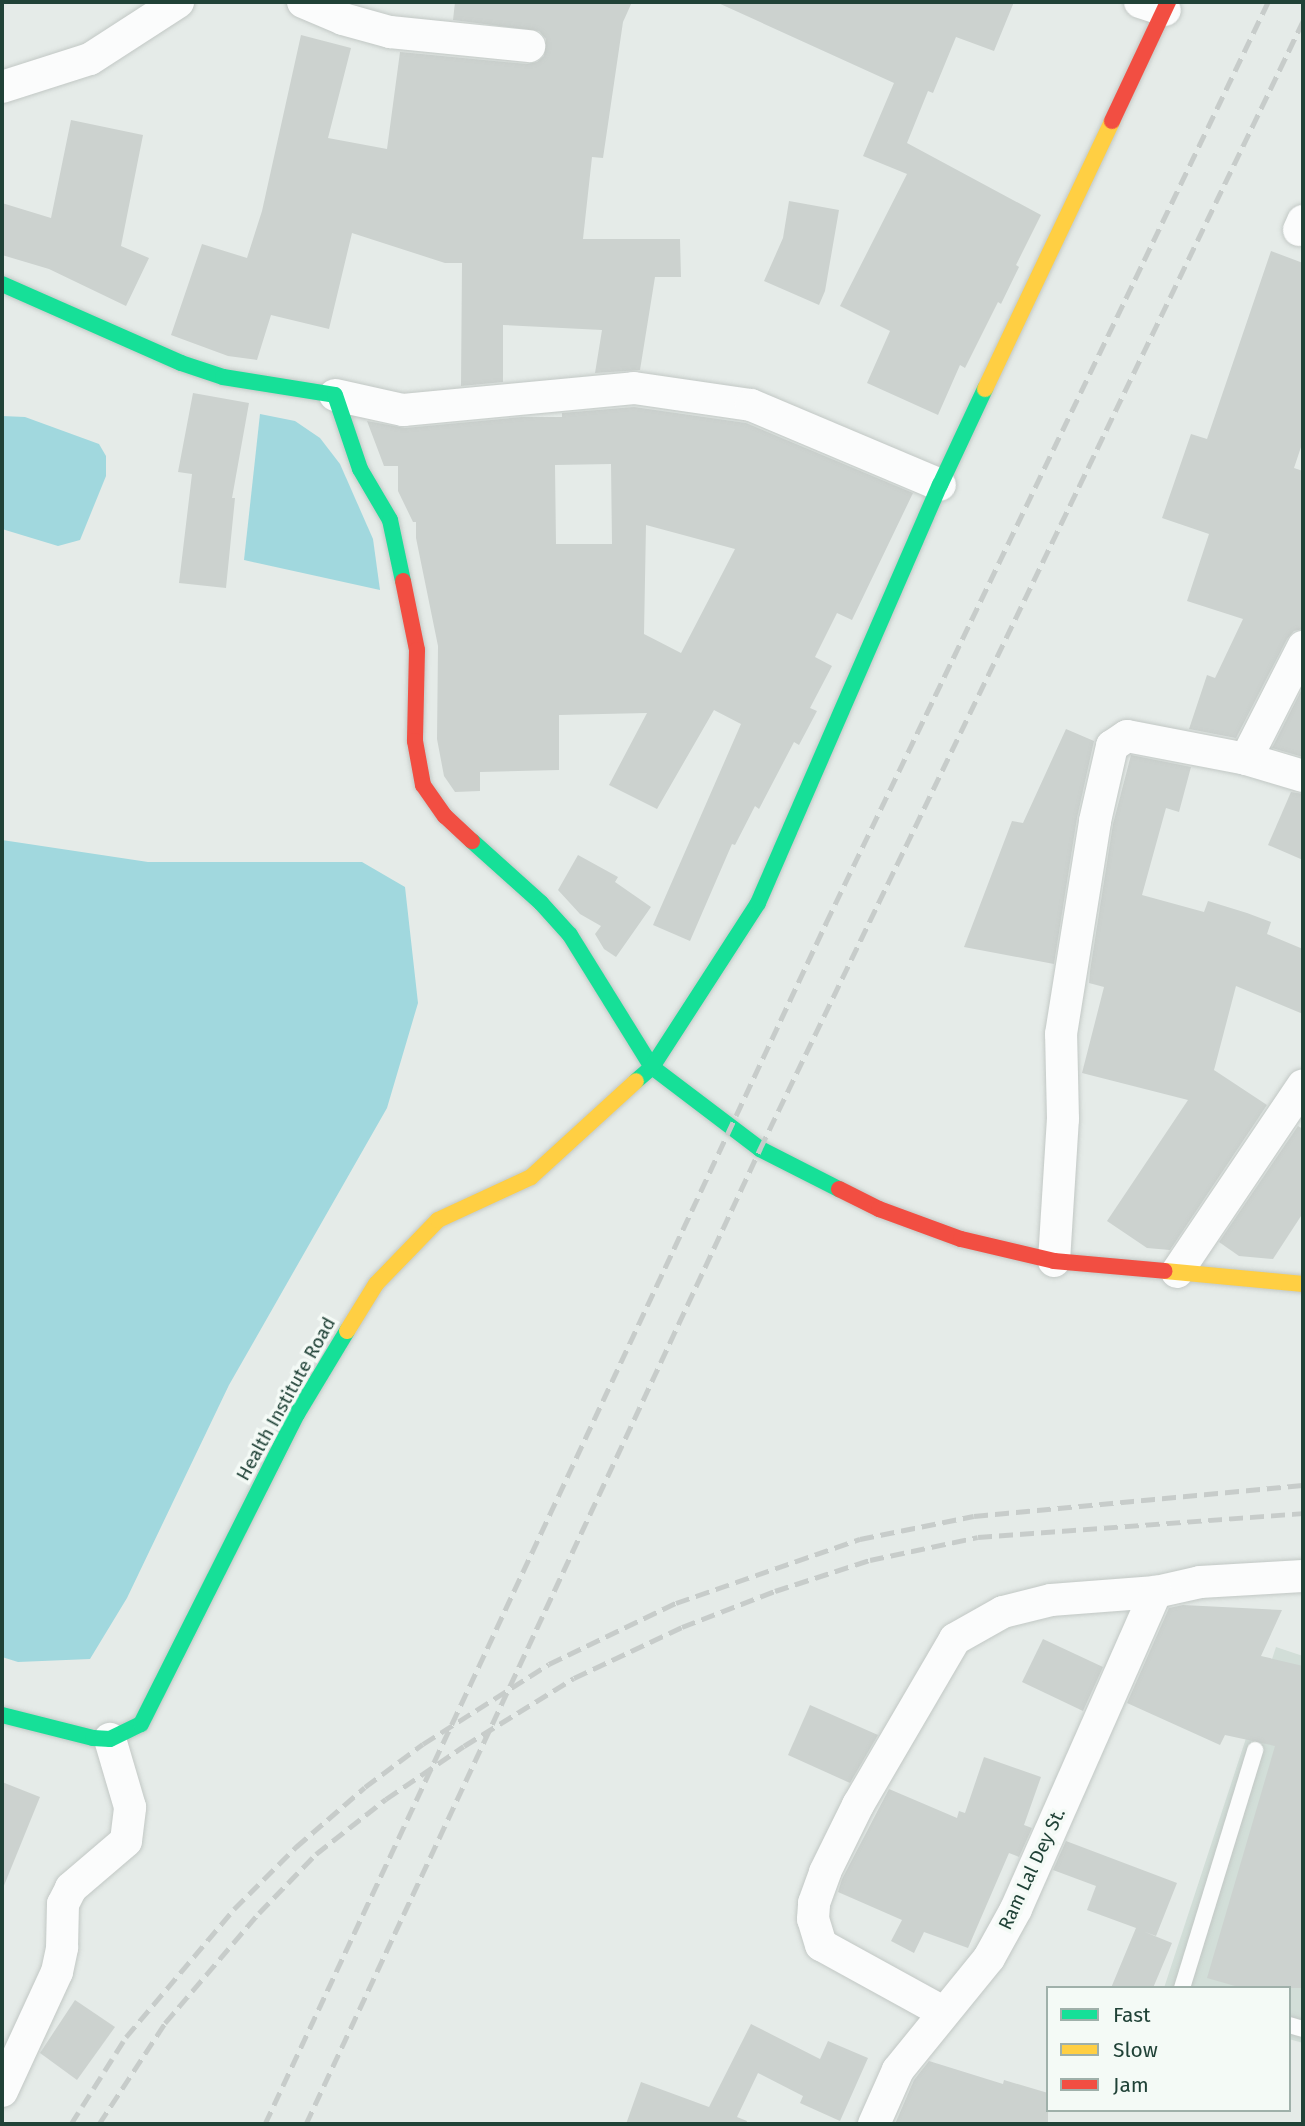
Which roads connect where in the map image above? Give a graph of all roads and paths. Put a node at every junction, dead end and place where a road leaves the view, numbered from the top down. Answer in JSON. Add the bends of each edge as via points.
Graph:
{"nodes":[{"id":1,"x":178,"y":2,"type":"edge"},
{"id":2,"x":303,"y":2,"type":"edge"},
{"id":3,"x":1158,"y":5,"type":"edge"},
{"id":4,"x":528,"y":46,"type":"dead end"},
{"id":5,"x":2,"y":87,"type":"edge"},
{"id":6,"x":2,"y":284,"type":"edge"},
{"id":7,"x":335,"y":394,"type":"junction"},
{"id":8,"x":940,"y":485,"type":"junction"},
{"id":9,"x":1303,"y":646,"type":"edge"},
{"id":10,"x":1246,"y":759,"type":"junction"},
{"id":11,"x":1303,"y":776,"type":"edge"},
{"id":12,"x":652,"y":1067,"type":"junction"},
{"id":13,"x":1303,"y":1085,"type":"edge"},
{"id":14,"x":1054,"y":1261,"type":"junction"},
{"id":15,"x":1177,"y":1272,"type":"junction"},
{"id":16,"x":1303,"y":1284,"type":"edge"},
{"id":17,"x":1303,"y":1576,"type":"edge"},
{"id":18,"x":1156,"y":1592,"type":"junction"},
{"id":19,"x":2,"y":1715,"type":"edge"},
{"id":20,"x":110,"y":1739,"type":"junction"},
{"id":21,"x":1255,"y":1751,"type":"dead end"},
{"id":22,"x":1183,"y":1986,"type":"edge"},
{"id":23,"x":943,"y":2012,"type":"junction"},
{"id":24,"x":2,"y":2091,"type":"edge"},
{"id":25,"x":874,"y":2124,"type":"edge"}],
"edges":[{"from":1,"to":5,"type":"street","via":[[90,59]]},
{"from":2,"to":4,"type":"street","via":[[390,32]]},
{"from":3,"to":8,"type":"street","name":"Health Institute Road"},
{"from":6,"to":7,"type":"street","via":[[222,377]]},
{"from":7,"to":8,"type":"street","via":[[403,410],[634,388],[751,405]]},
{"from":7,"to":12,"type":"street","via":[[360,470],[390,520],[417,650],[415,741],[424,785],[444,816],[570,934]]},
{"from":8,"to":12,"type":"street","name":"Health Institute Road","via":[[758,903]]},
{"from":9,"to":10,"type":"street"},
{"from":10,"to":11,"type":"street"},
{"from":10,"to":14,"type":"street","via":[[1127,736],[1112,746],[1090,847],[1061,1034],[1063,1119]]},
{"from":12,"to":14,"type":"street","via":[[760,1149],[879,1209],[961,1239]]},
{"from":12,"to":20,"type":"street","name":"Health Institute Road","via":[[531,1177],[438,1220],[376,1284],[297,1414],[141,1724]]},
{"from":13,"to":15,"type":"street"},
{"from":14,"to":15,"type":"street"},
{"from":15,"to":16,"type":"street"},
{"from":17,"to":18,"type":"street","via":[[1200,1582]]},
{"from":18,"to":23,"type":"street","name":"Ram Lal Dey St.","via":[[1016,1909],[989,1958]]},
{"from":18,"to":23,"type":"street","via":[[1051,1600],[1003,1612],[955,1639],[858,1805],[814,1903],[813,1919],[821,1945]]},
{"from":19,"to":20,"type":"street"},
{"from":20,"to":24,"type":"street","via":[[130,1807],[126,1841],[67,1896],[61,1914],[57,1972]]},
{"from":21,"to":22,"type":"lane"},
{"from":23,"to":25,"type":"street","name":"Ram Lal Dey St.","via":[[898,2070]]}]}
